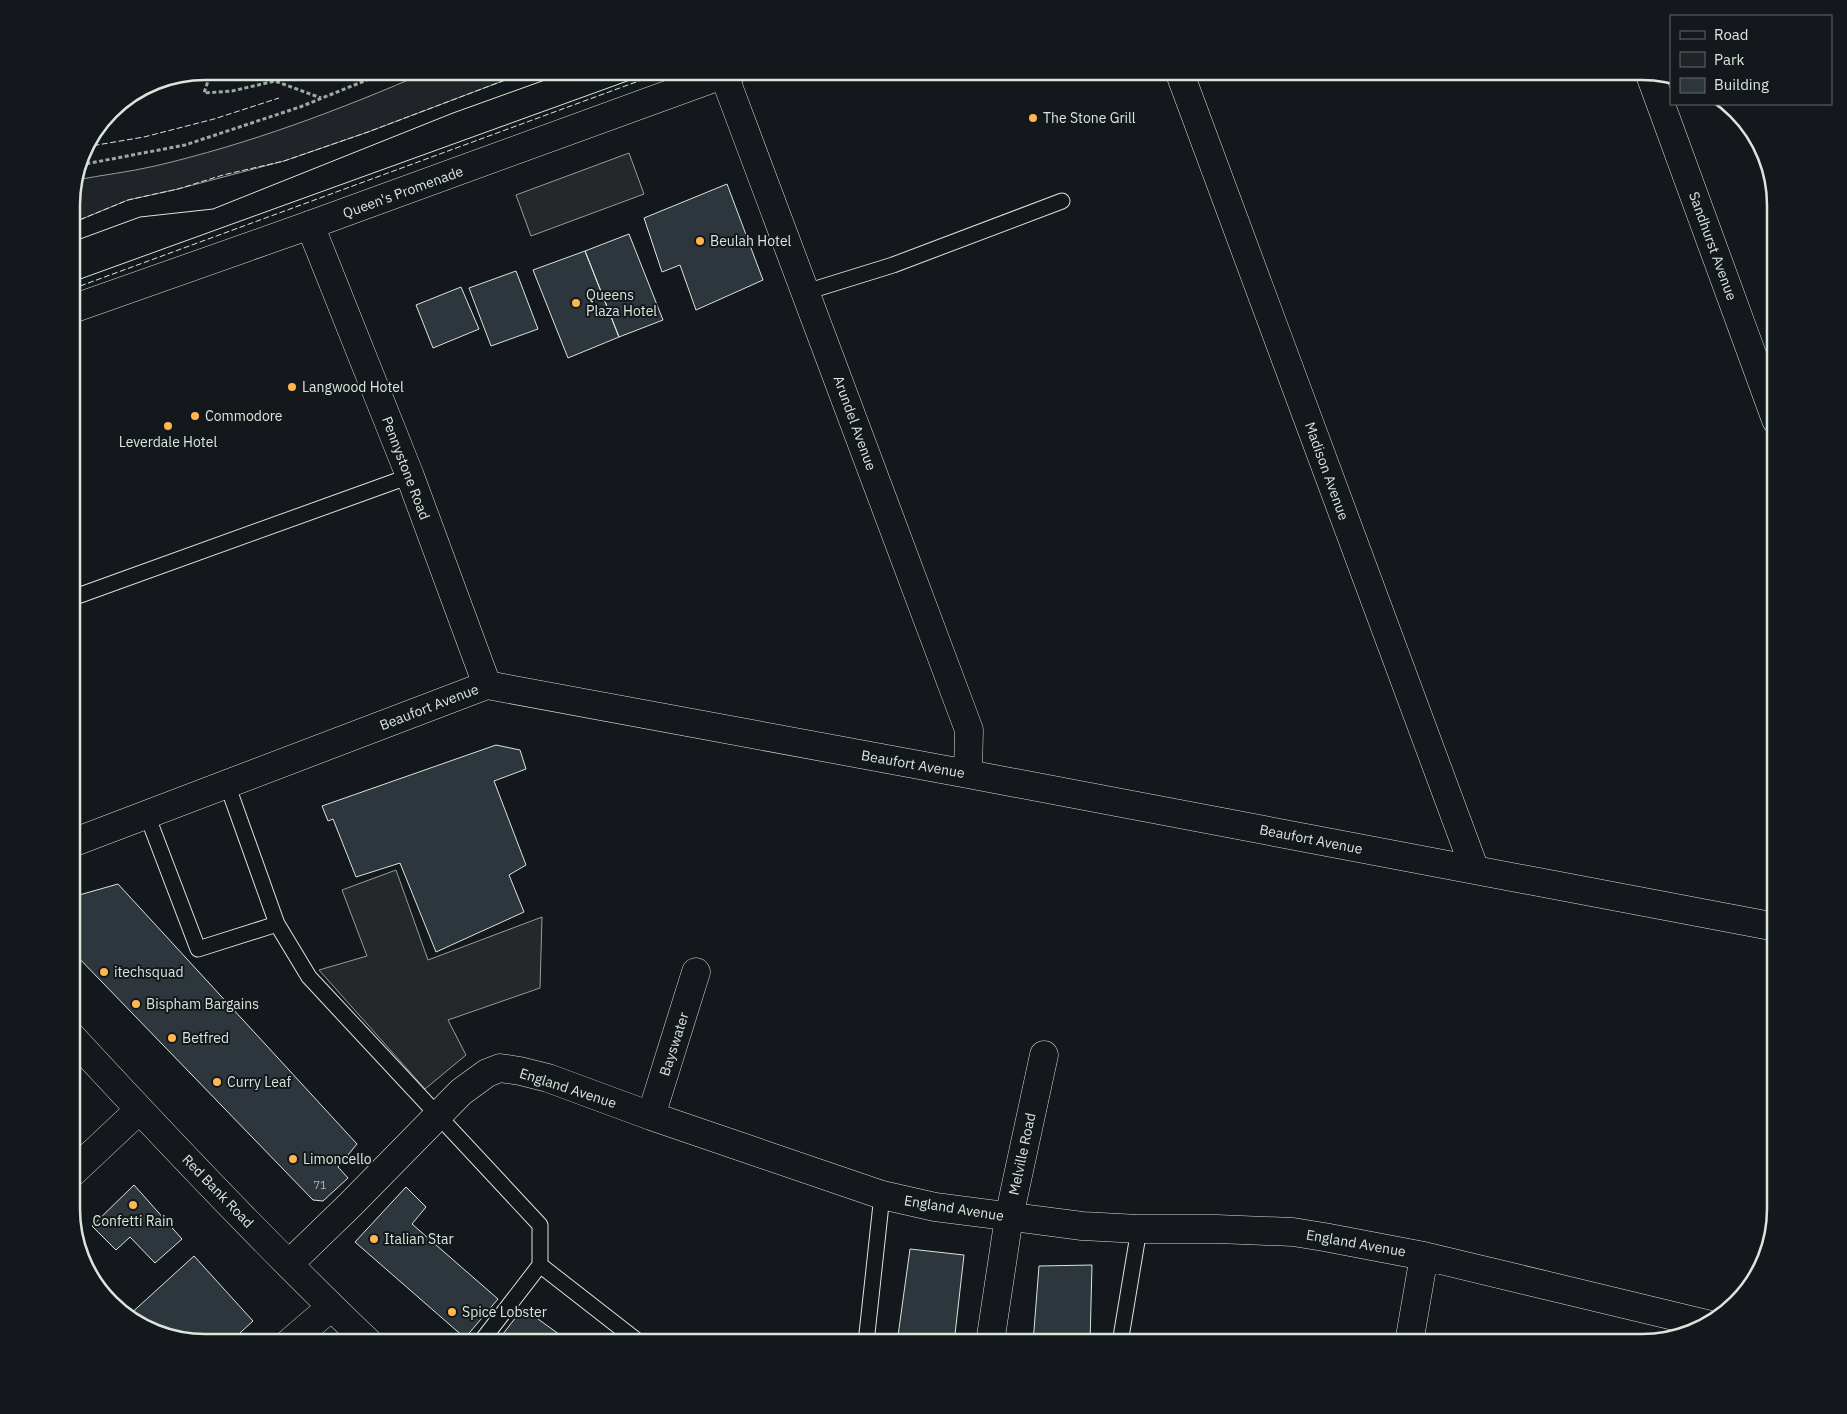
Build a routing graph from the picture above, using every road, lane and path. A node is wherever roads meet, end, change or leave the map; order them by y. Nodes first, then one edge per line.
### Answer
1 (208, 80) edge
2 (367, 80) edge
3 (710, 80) edge
4 (731, 80) edge
5 (1182, 80) edge
6 (1652, 80) edge
7 (322, 99) junction
8 (88, 163) edge
9 (1062, 201) dead end
10 (310, 225) junction
11 (806, 292) junction
12 (80, 306) edge
13 (1767, 395) edge
14 (410, 476) junction
15 (80, 595) edge
16 (487, 686) junction
17 (968, 774) junction
18 (227, 784) junction
19 (147, 815) junction
20 (80, 840) edge
21 (1475, 870) junction
22 (277, 924) junction
23 (1767, 924) edge
24 (696, 972) dead end
25 (80, 1046) edge
26 (1044, 1055) dead end
27 (139, 1110) junction
28 (438, 1115) junction
29 (651, 1116) junction
30 (80, 1165) edge
31 (882, 1195) junction
32 (1009, 1217) junction
33 (1139, 1229) junction
34 (1424, 1256) junction
35 (289, 1264) junction
36 (540, 1265) junction
37 (331, 1307) junction
38 (1696, 1321) edge
39 (300, 1334) edge
40 (359, 1334) edge
41 (487, 1334) edge
42 (628, 1334) edge
43 (867, 1334) edge
44 (991, 1334) edge
45 (1122, 1334) edge
46 (1411, 1334) edge

1 - 7 path
2 - 7 path
3 - 10 street, Queen's Promenade
4 - 11 street, Arundel Avenue
5 - 21 street, Madison Avenue
6 - 13 street, Sandhurst Avenue
7 - 8 path
9 - 11 lane
10 - 12 street, Queen's Promenade
10 - 14 street, Pennystone Road
11 - 17 street, Arundel Avenue
14 - 15 lane
14 - 16 street, Pennystone Road
16 - 17 street, Beaufort Avenue
16 - 18 street, Beaufort Avenue
17 - 21 street, Beaufort Avenue
18 - 19 street, Beaufort Avenue
18 - 22 lane
19 - 20 street, Beaufort Avenue
19 - 22 lane
21 - 23 street, Beaufort Avenue
22 - 28 lane
24 - 29 street, Bayswater
25 - 27 street, Red Bank Road
26 - 32 street, Melville Road
27 - 30 street
27 - 35 street, Red Bank Road
28 - 29 street, England Avenue
28 - 35 street, England Avenue
28 - 36 lane
29 - 31 street, England Avenue
31 - 32 street, England Avenue
31 - 43 lane
32 - 33 street, England Avenue
32 - 44 street, Melville Road
33 - 34 street, England Avenue
33 - 45 lane
34 - 38 street, England Avenue
34 - 46 street
35 - 37 street, Red Bank Road
36 - 41 lane
36 - 42 lane
37 - 39 street
37 - 40 street, Red Bank Road

